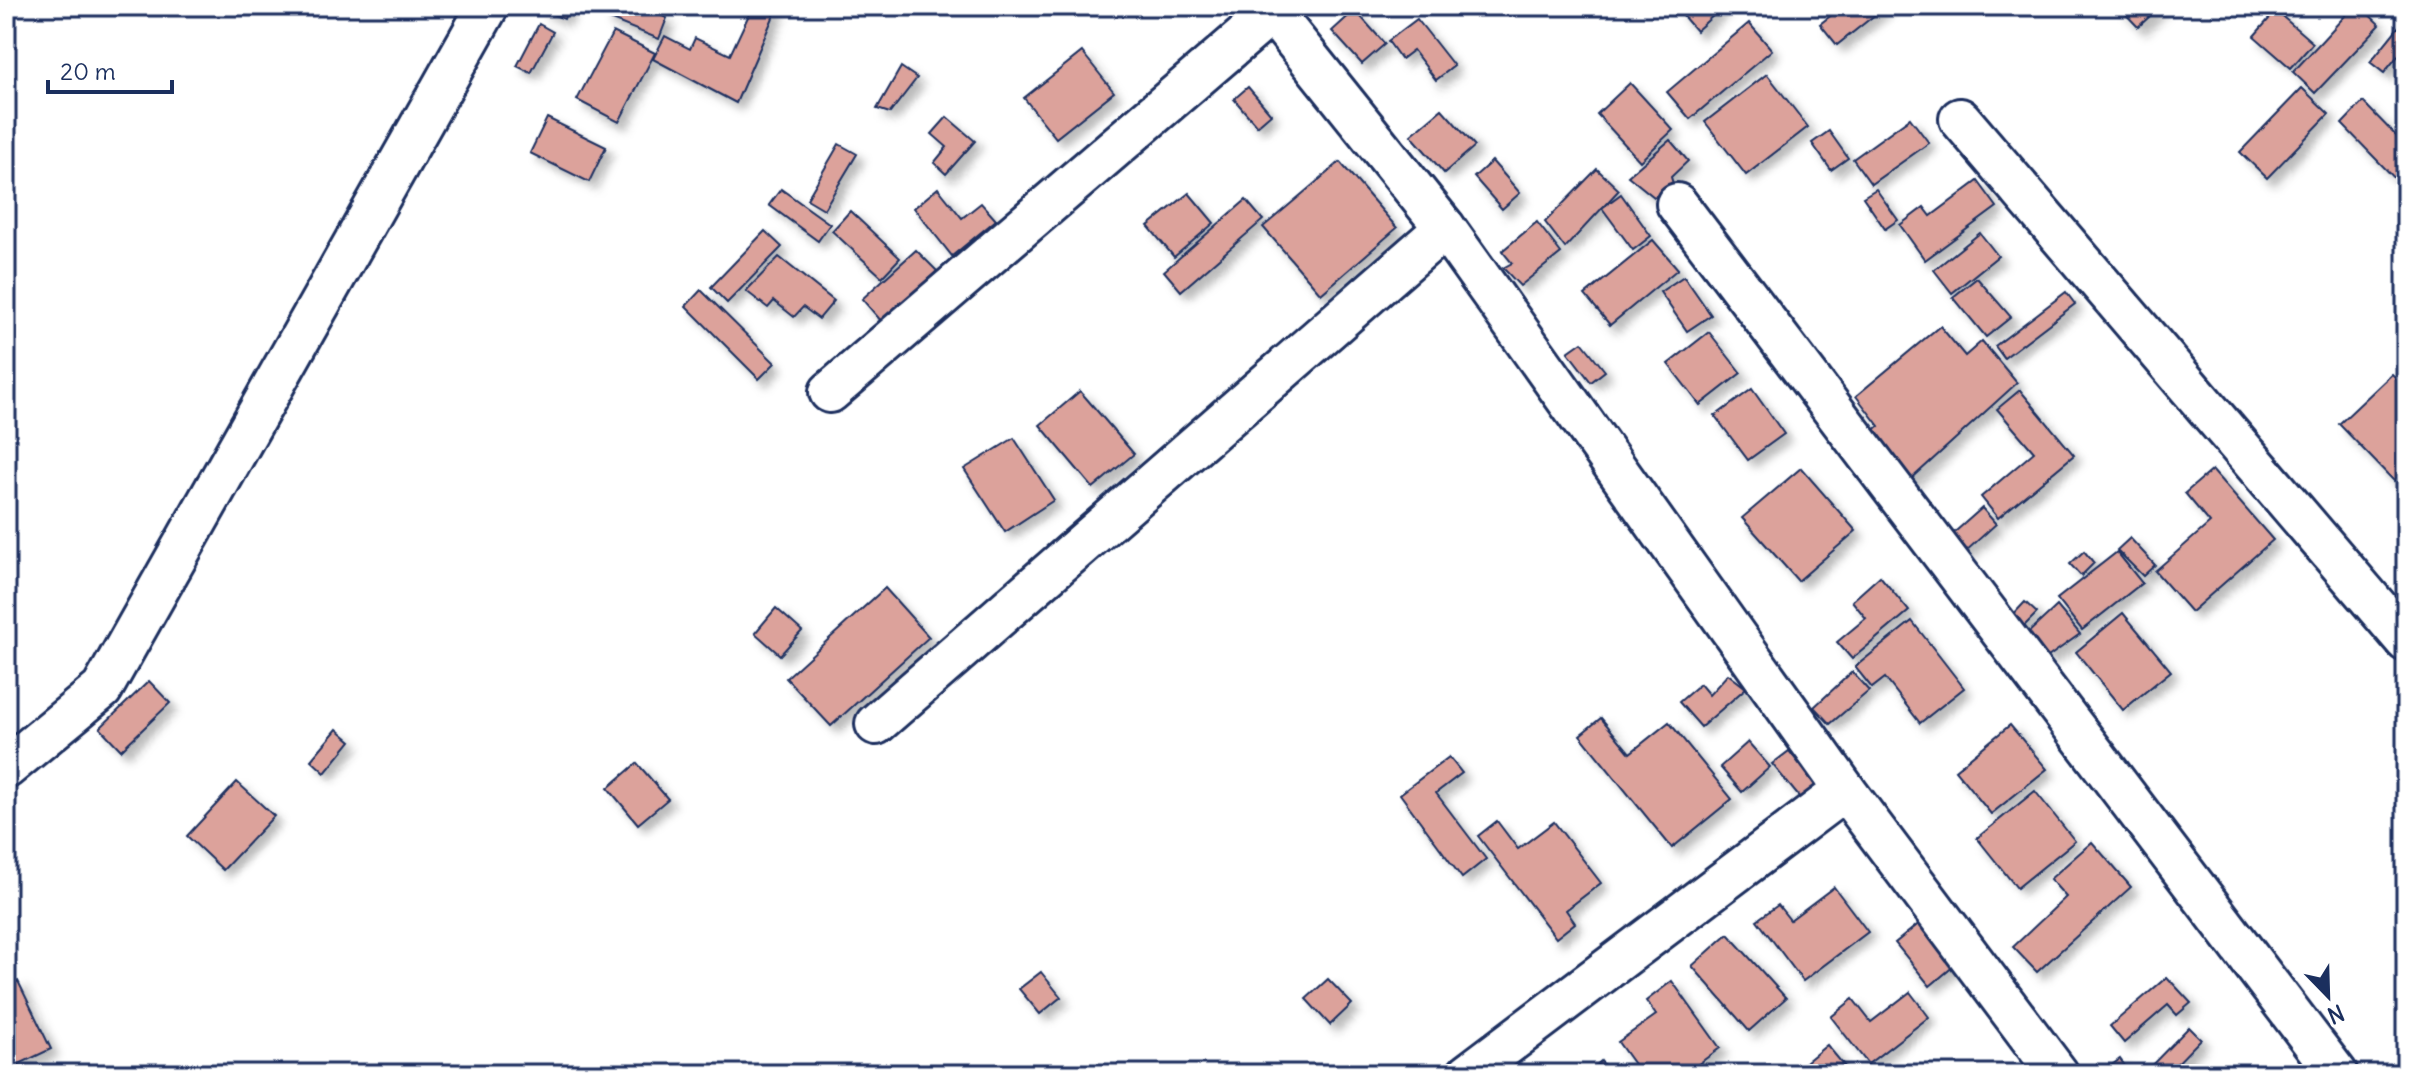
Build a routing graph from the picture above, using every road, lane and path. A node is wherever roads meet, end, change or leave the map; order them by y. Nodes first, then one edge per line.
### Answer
1 (488, 6) edge
2 (1270, 9) edge
3 (1960, 119) dead end
4 (1677, 204) dead end
5 (1445, 228) junction
6 (830, 392) dead end
7 (2406, 641) edge
8 (876, 724) dead end
9 (6, 768) edge
10 (1845, 790) junction
11 (1468, 1074) edge
12 (2058, 1074) edge
13 (2337, 1074) edge

1 - 9 street
2 - 5 street
2 - 6 street
3 - 7 street
4 - 13 street
5 - 8 street
5 - 10 street
10 - 11 street
10 - 12 street

